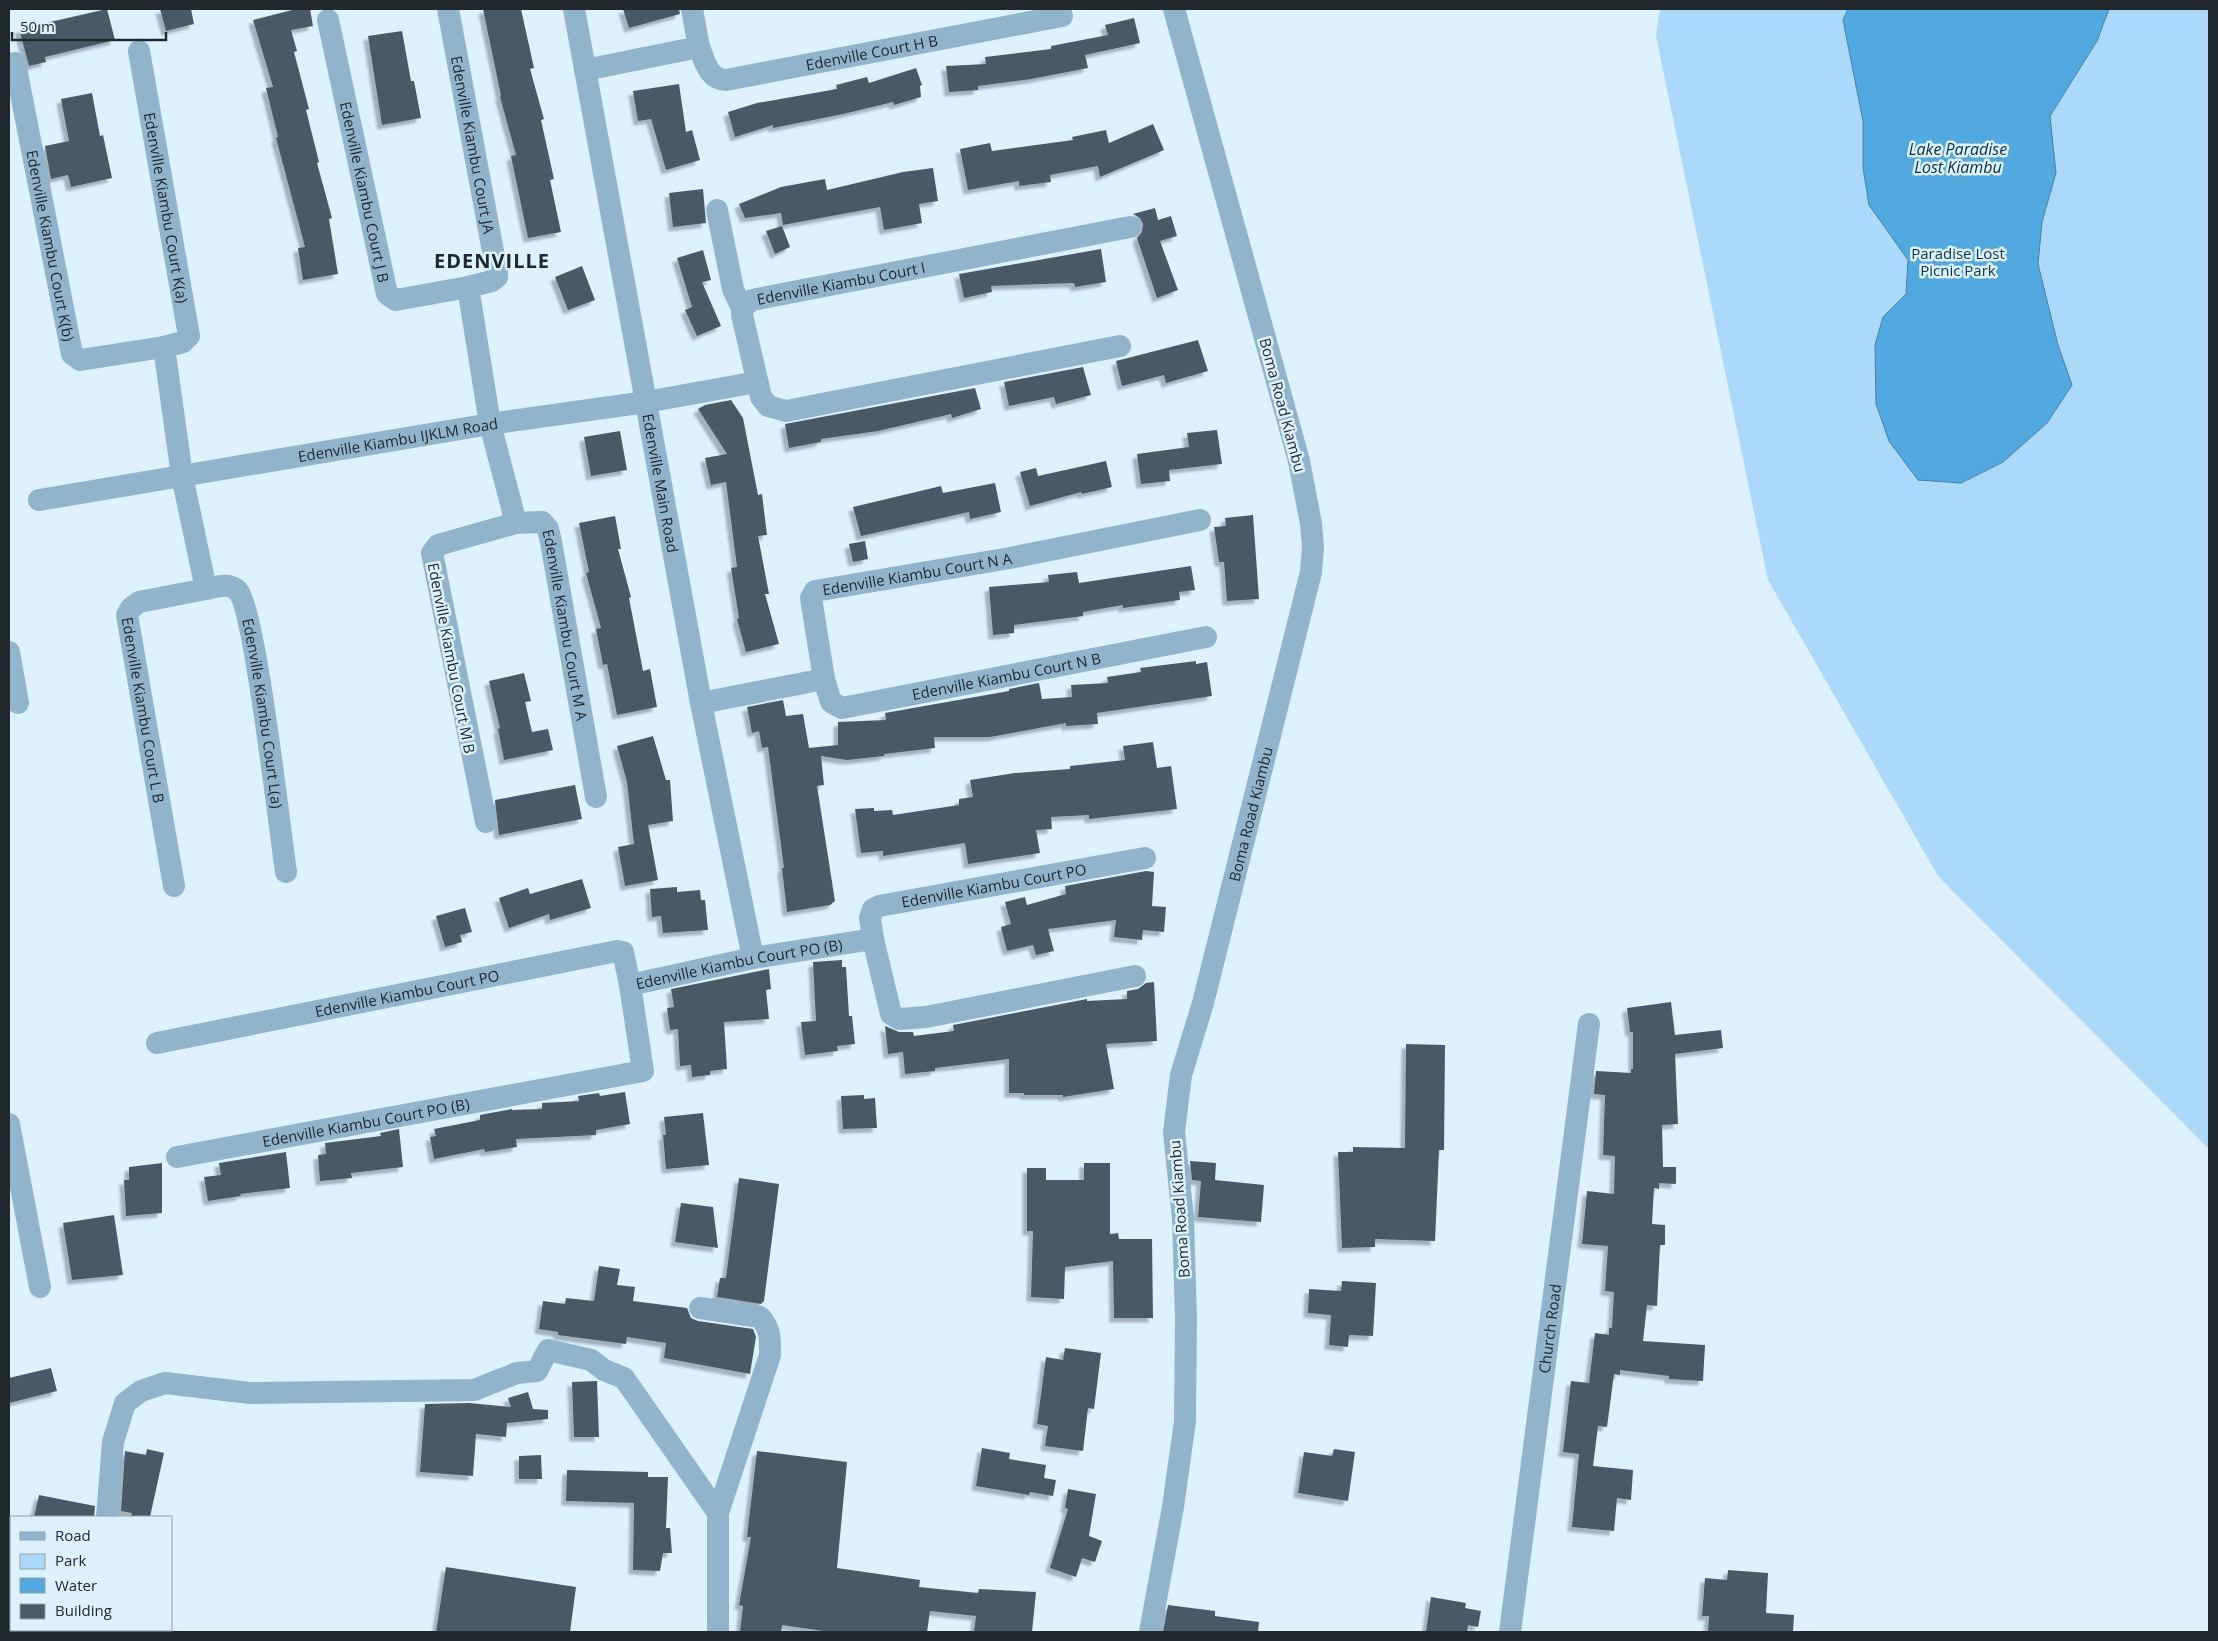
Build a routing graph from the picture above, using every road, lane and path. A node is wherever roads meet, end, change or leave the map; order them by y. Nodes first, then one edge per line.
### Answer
1 (448, 9) edge
2 (574, 9) edge
3 (692, 9) edge
4 (1174, 9) edge
5 (1062, 16) dead end
6 (328, 20) dead end
7 (699, 47) junction
8 (139, 52) dead end
9 (15, 63) dead end
10 (586, 70) junction
11 (717, 210) dead end
12 (1130, 227) dead end
13 (468, 287) junction
14 (742, 308) junction
15 (1120, 346) dead end
16 (164, 347) junction
17 (757, 382) junction
18 (646, 402) junction
19 (490, 424) junction
20 (182, 476) junction
21 (39, 500) dead end
22 (1200, 520) dead end
23 (516, 523) junction
24 (206, 589) junction
25 (1206, 637) dead end
26 (9, 652) edge
27 (824, 679) junction
28 (18, 702) dead end
29 (701, 703) junction
30 (596, 797) dead end
31 (486, 822) dead end
32 (1145, 858) dead end
33 (286, 872) dead end
34 (174, 886) dead end
35 (873, 939) junction
36 (753, 958) junction
37 (1134, 976) dead end
38 (630, 985) junction
39 (1589, 1024) dead end
40 (157, 1043) dead end
41 (9, 1124) edge
42 (176, 1157) dead end
43 (40, 1287) dead end
44 (700, 1308) dead end
45 (718, 1513) junction
46 (107, 1516) edge
47 (718, 1632) edge
48 (1150, 1632) edge
49 (1510, 1632) edge

1 - 13 street, Edenville Kiambu Court JA
2 - 10 street, Edenville Main Road
3 - 7 street, Edenville Court H B
4 - 48 street, Boma Road Kiambu
5 - 7 street, Edenville Court H B
6 - 13 street, Edenville Kiambu Court J B
7 - 10 street
8 - 16 street, Edenville Kiambu Court K(a)
9 - 16 street, Edenville Kiambu Court K(b)
10 - 18 street, Edenville Main Road
11 - 14 street
12 - 14 street, Edenville Kiambu Court I
13 - 19 street
14 - 17 street, Edenville Kiambu Court I
15 - 17 street, Edenville Kiambu Court I
16 - 20 street
17 - 18 street, Edenville Kiambu IJKLM Road
18 - 19 street, Edenville Kiambu IJKLM Road
18 - 29 street, Edenville Main Road
19 - 20 street, Edenville Kiambu IJKLM Road
19 - 23 street, Edenville Kiambu Court M A
20 - 21 street, Edenville Kiambu IJKLM Road
20 - 24 street
22 - 27 street, Edenville Kiambu Court N A
23 - 30 street, Edenville Kiambu Court M A
23 - 31 street, Edenville Kiambu Court M B
24 - 33 street, Edenville Kiambu Court L(a)
24 - 34 street, Edenville Kiambu Court L B
25 - 27 street, Edenville Kiambu Court N B
26 - 28 street
27 - 29 street
29 - 36 street, Edenville Main Road
32 - 35 street, Edenville Kiambu Court PO
35 - 36 street, Edenville Kiambu Court PO (B)
35 - 37 street
36 - 38 street, Edenville Kiambu Court PO (B)
38 - 40 street, Edenville Kiambu Court PO
38 - 42 street, Edenville Kiambu Court PO (B)
39 - 49 street, Church Road
41 - 43 street
44 - 45 street
45 - 46 street
45 - 47 street

